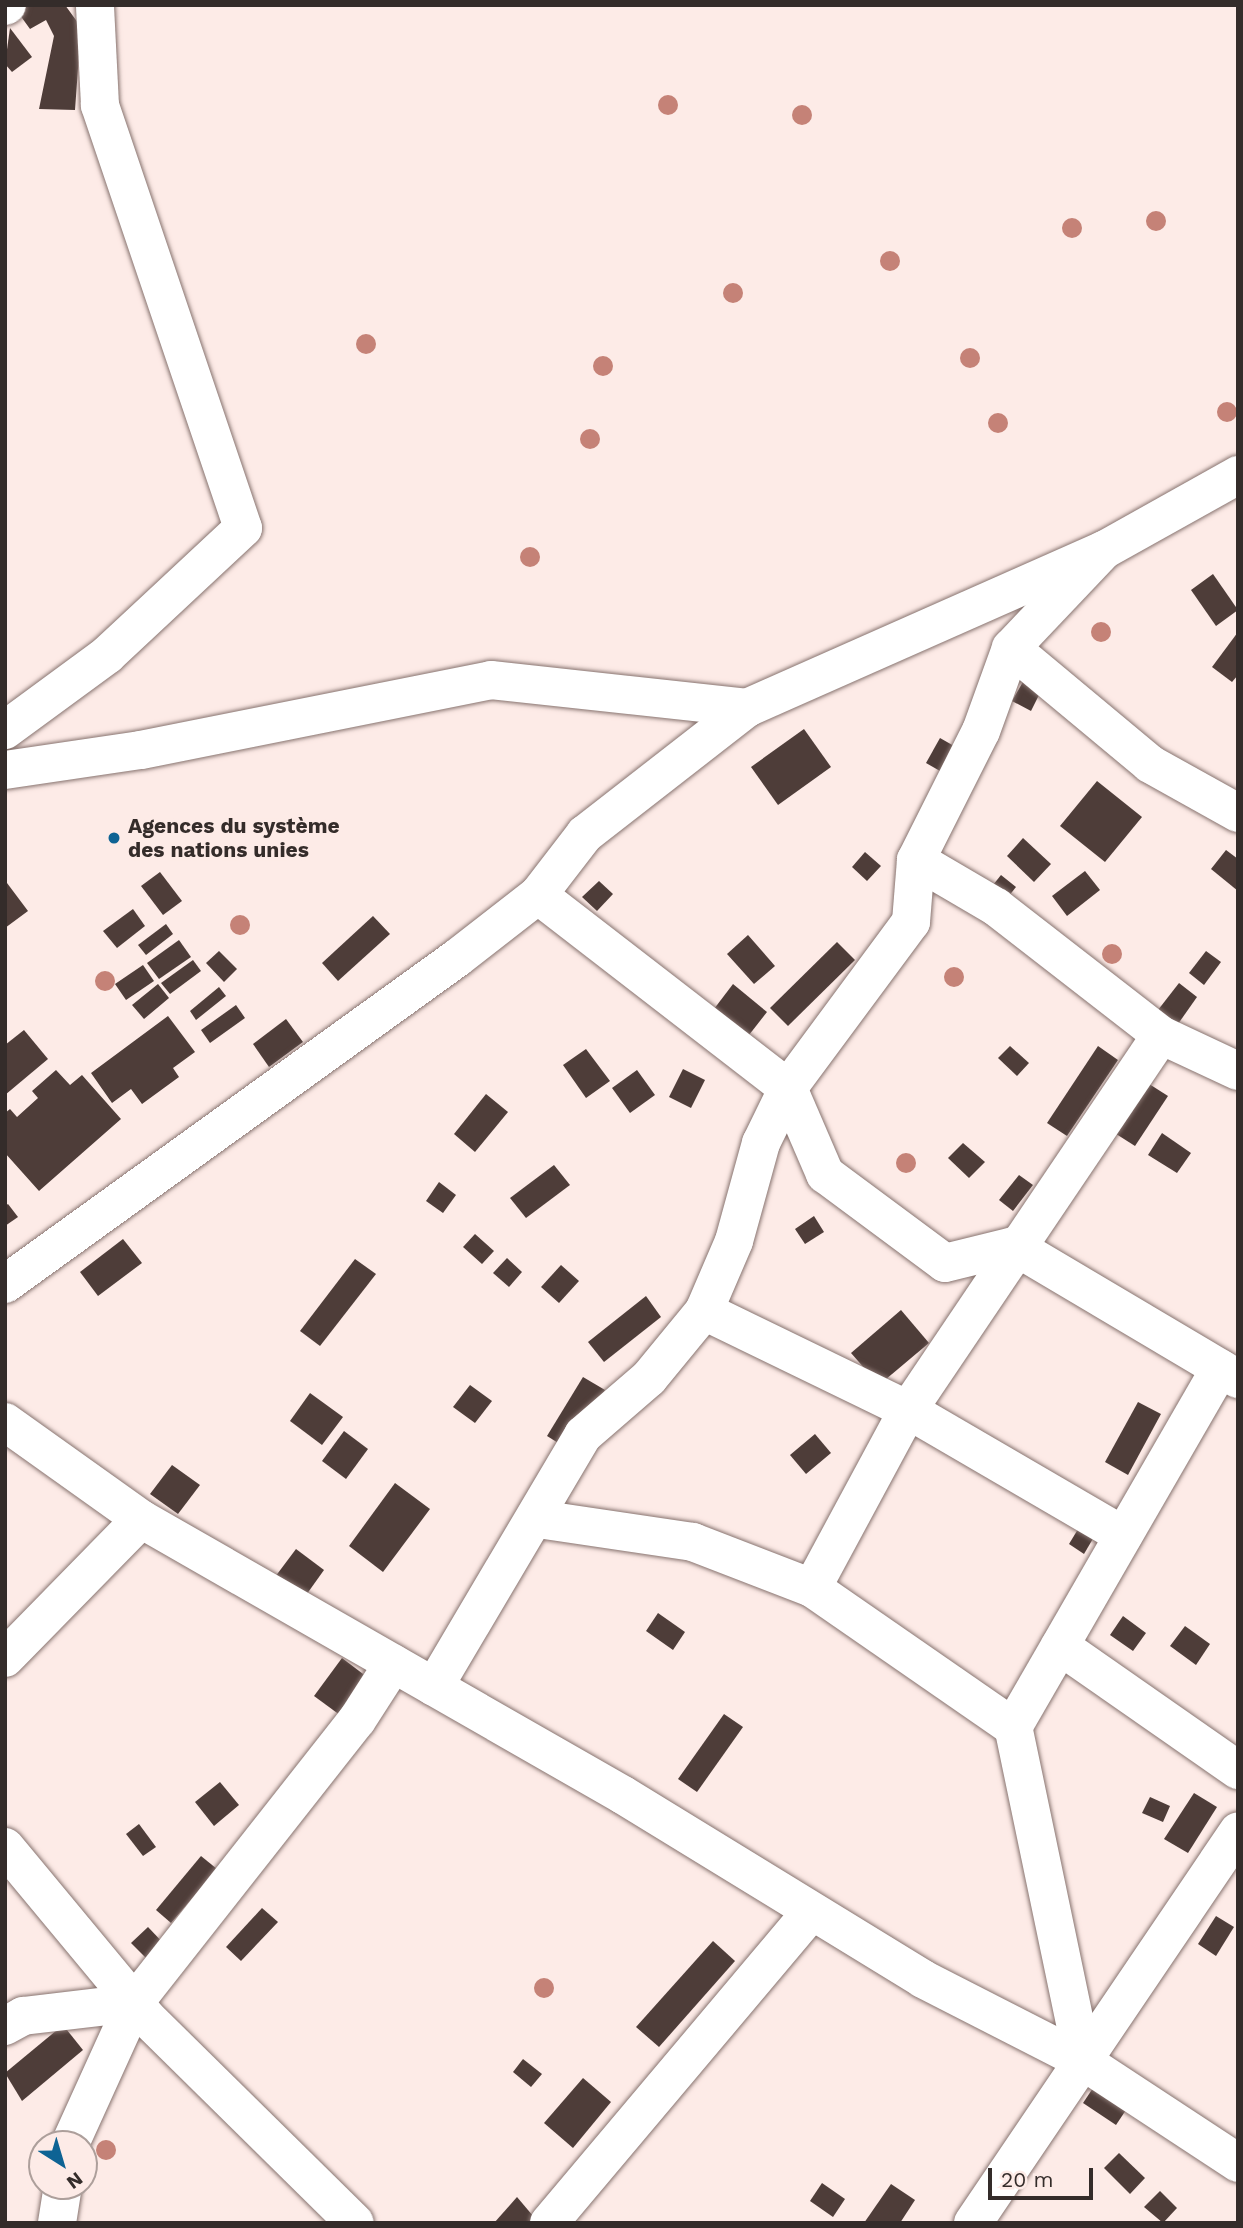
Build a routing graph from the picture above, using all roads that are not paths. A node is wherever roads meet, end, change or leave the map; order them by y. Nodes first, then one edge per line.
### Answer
1 (95, 5) edge
2 (1238, 475) edge
3 (1104, 550) junction
4 (1010, 648) junction
5 (747, 708) junction
6 (5, 730) edge
7 (5, 770) edge
8 (1238, 813) edge
9 (916, 860) junction
10 (538, 895) junction
11 (1161, 1035) junction
12 (1238, 1071) edge
13 (788, 1088) junction
14 (1014, 1247) junction
15 (5, 1284) edge
16 (704, 1311) junction
17 (1229, 1374) edge
18 (908, 1410) junction
19 (5, 1422) edge
20 (141, 1519) junction
21 (538, 1519) junction
22 (1123, 1535) junction
23 (812, 1588) junction
24 (1060, 1646) junction
25 (5, 1658) edge
26 (393, 1664) junction
27 (434, 1687) junction
28 (1013, 1727) junction
29 (1238, 1770) edge
30 (1238, 1831) edge
31 (5, 1847) edge
32 (811, 1912) junction
33 (134, 2003) junction
34 (5, 2026) edge
35 (1083, 2061) junction
36 (76, 2130) edge
37 (1238, 2164) edge
38 (61, 2200) edge
39 (57, 2223) edge
40 (355, 2223) edge
41 (550, 2223) edge
42 (973, 2223) edge

1 - 6 street
2 - 3 street
3 - 4 street
3 - 5 street
4 - 8 street
4 - 9 street
5 - 7 street
5 - 10 street
9 - 11 street
9 - 13 street
10 - 13 street
10 - 15 street
11 - 12 street
11 - 14 street
13 - 14 street
13 - 16 street
14 - 17 street
14 - 18 street
16 - 18 street
16 - 21 street
17 - 22 street
18 - 22 street
18 - 23 street
19 - 20 street
20 - 25 street
20 - 26 street
21 - 23 street
21 - 27 street
22 - 24 street
23 - 28 street
24 - 28 street
24 - 29 street
26 - 27 street
26 - 33 street
27 - 32 street
28 - 35 street
30 - 35 street
31 - 33 street
32 - 35 street
32 - 41 street
33 - 34 street
33 - 36 street
33 - 40 street
35 - 37 street
35 - 42 street
38 - 39 street

